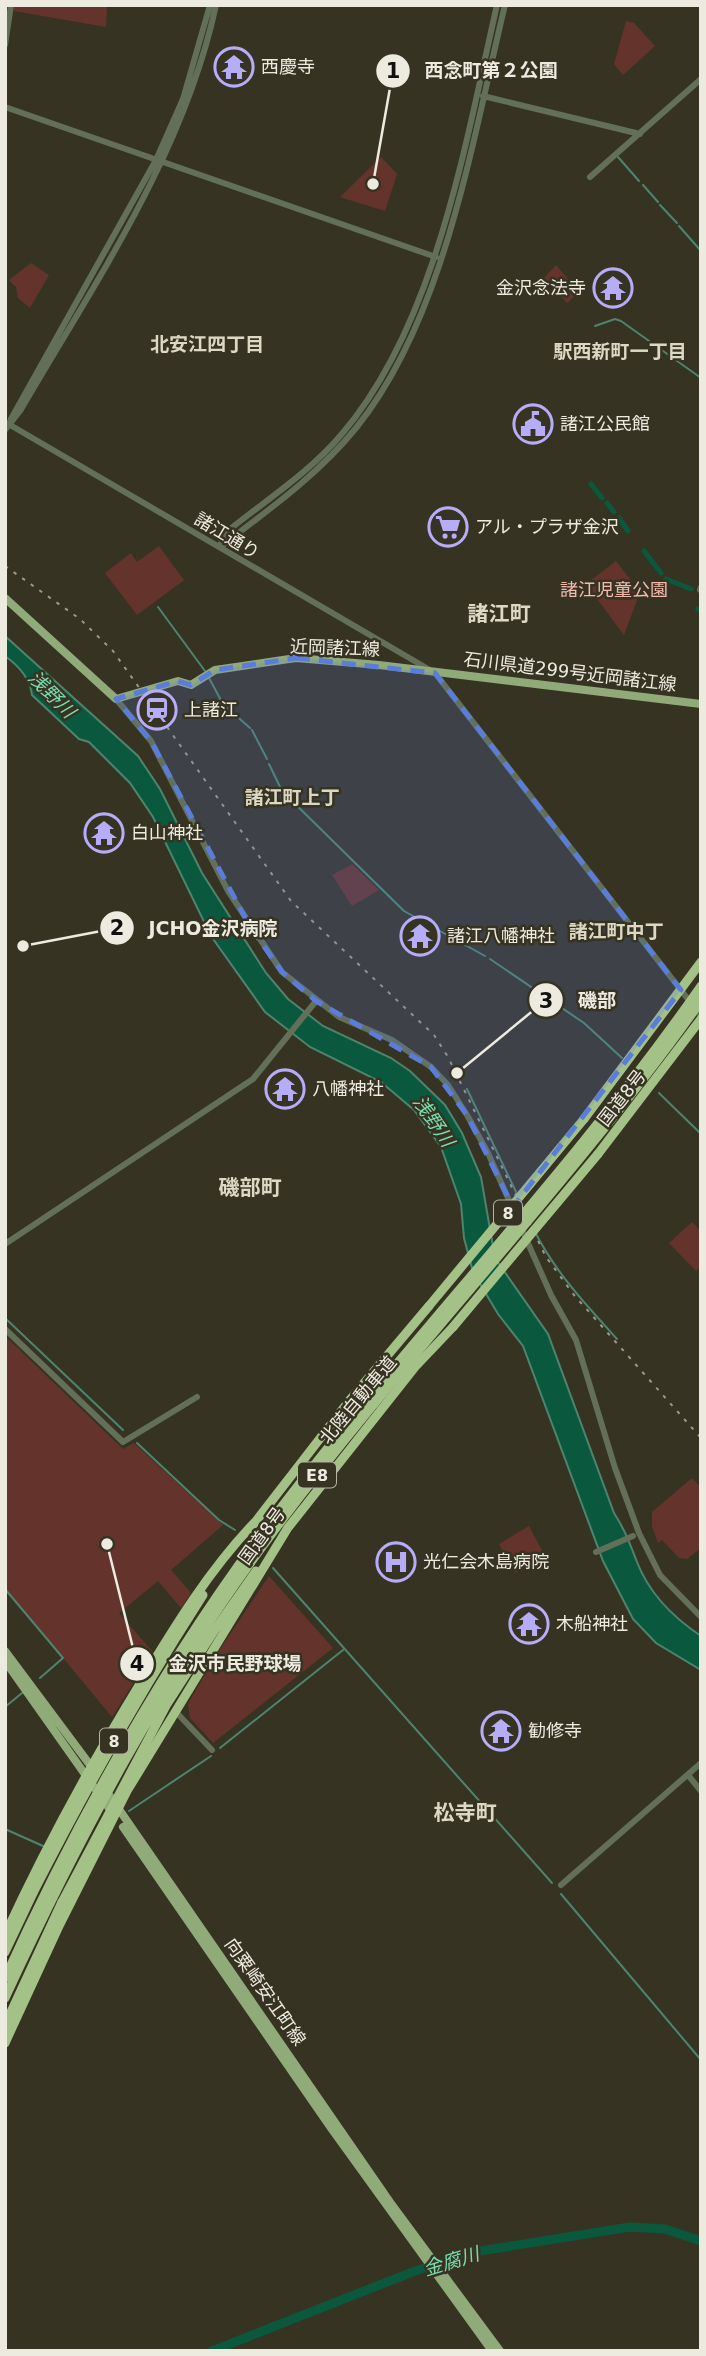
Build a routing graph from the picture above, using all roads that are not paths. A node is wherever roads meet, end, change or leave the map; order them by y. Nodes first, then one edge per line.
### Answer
1 (11, 5) edge
2 (210, 5) edge
3 (216, 5) edge
4 (497, 5) edge
5 (505, 5) edge
6 (5, 46) edge
7 (701, 79) edge
8 (191, 84) junction
9 (483, 96) junction
10 (5, 107) edge
11 (640, 134) junction
12 (159, 161) junction
13 (590, 177) dead end
14 (437, 257) junction
15 (6, 426) edge
16 (220, 547) junction
17 (5, 598) edge
18 (435, 673) junction
19 (116, 699) junction
20 (701, 704) edge
21 (701, 962) edge
22 (701, 986) edge
23 (681, 990) junction
24 (701, 1001) edge
25 (314, 1004) junction
26 (701, 1018) edge
27 (5, 1244) edge
28 (5, 1329) edge
29 (197, 1397) dead end
30 (255, 1522) junction
31 (289, 1526) junction
32 (633, 1536) dead end
33 (596, 1552) dead end
34 (701, 1617) edge
35 (5, 1651) edge
36 (5, 1661) edge
37 (175, 1711) junction
38 (212, 1750) dead end
39 (701, 1763) edge
40 (88, 1769) junction
41 (688, 1775) junction
42 (701, 1791) edge
43 (116, 1812) junction
44 (561, 1885) dead end
45 (5, 1936) edge
46 (5, 1952) edge
47 (5, 1976) edge
48 (5, 1999) edge
49 (5, 2025) edge
50 (5, 2043) edge
51 (442, 2277) junction
52 (492, 2351) edge
53 (500, 2351) edge

1 - 6 street
2 - 8 street
3 - 8 street
4 - 14 street
5 - 9 street
7 - 11 street
8 - 12 street
9 - 11 street
9 - 14 street
10 - 12 street
11 - 13 street
12 - 14 street
12 - 15 street
14 - 16 street
15 - 16 street, 諸江通り
16 - 18 street, 諸江通り
17 - 19 main road
18 - 19 main road, 近岡諸江線
18 - 20 main road, 石川県道299号近岡諸江線
18 - 23 street
19 - 25 street
21 - 23 highway, 国道8号 / 8
22 - 47 highway, 北陸自動車道 / E8, bridge
23 - 26 street
23 - 30 highway, 国道8号 / 8, bridge
24 - 48 highway, 北陸自動車道 / E8, bridge
25 - 27 street
25 - 34 street
26 - 31 highway, 国道8号 / 8, bridge
28 - 29 street
30 - 40 highway
30 - 46 highway, 国道8号 / 8, bridge
31 - 37 highway
31 - 49 highway, 国道8号 / 8, bridge
32 - 33 street
35 - 40 main road, 向粟崎安江町線
36 - 40 main road, 向粟崎安江町線
37 - 38 street
37 - 43 highway
39 - 41 street
40 - 43 main road, 向粟崎安江町線
40 - 45 highway
41 - 42 street
41 - 44 street
43 - 50 highway
43 - 51 main road, 向粟崎安江町線
51 - 52 main road, 向粟崎安江町線
51 - 53 main road, 向粟崎安江町線

